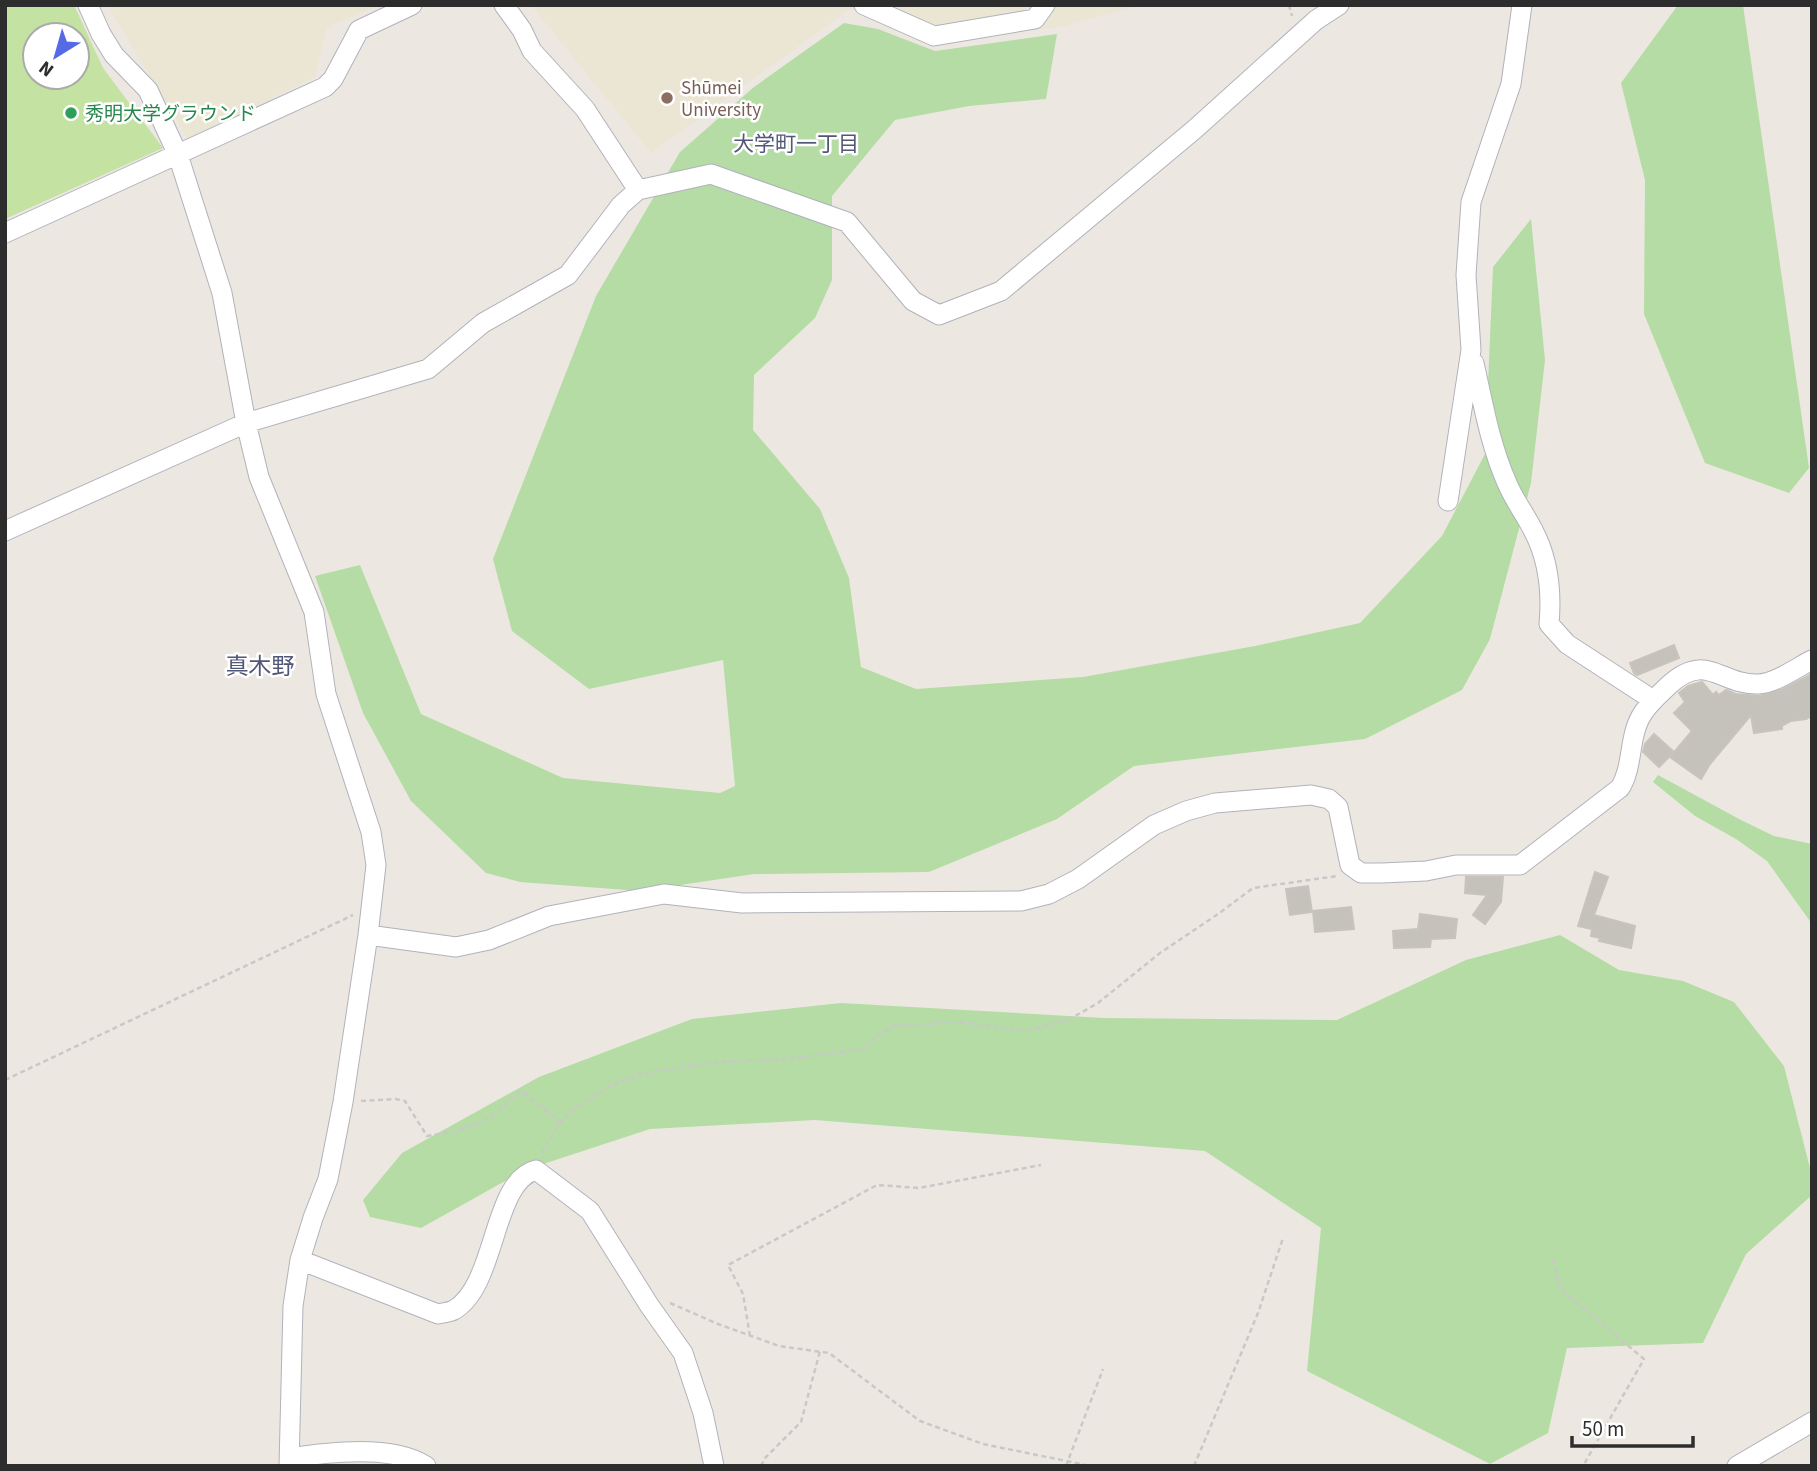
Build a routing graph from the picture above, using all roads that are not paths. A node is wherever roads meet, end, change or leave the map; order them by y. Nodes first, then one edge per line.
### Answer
1 (88, 5) edge
2 (412, 5) edge
3 (504, 5) edge
4 (864, 5) edge
5 (1045, 5) edge
6 (1339, 5) edge
7 (1522, 5) edge
8 (178, 155) junction
9 (638, 190) junction
10 (5, 233) edge
11 (1471, 350) junction
12 (246, 422) junction
13 (1448, 501) dead end
14 (5, 531) edge
15 (1812, 660) edge
16 (1653, 700) junction
17 (368, 935) junction
18 (300, 1260) junction
19 (1812, 1422) edge
20 (290, 1462) edge
21 (426, 1466) edge
22 (714, 1466) edge
23 (1737, 1466) edge

1 - 8 street
2 - 8 street
3 - 9 street
4 - 5 street
6 - 9 street
7 - 11 street
8 - 10 street
8 - 12 street
9 - 12 street
11 - 13 street
11 - 16 street
12 - 14 street
12 - 17 street
15 - 16 street
16 - 17 street
17 - 18 street
18 - 20 street
18 - 22 street
19 - 23 street
20 - 21 street

